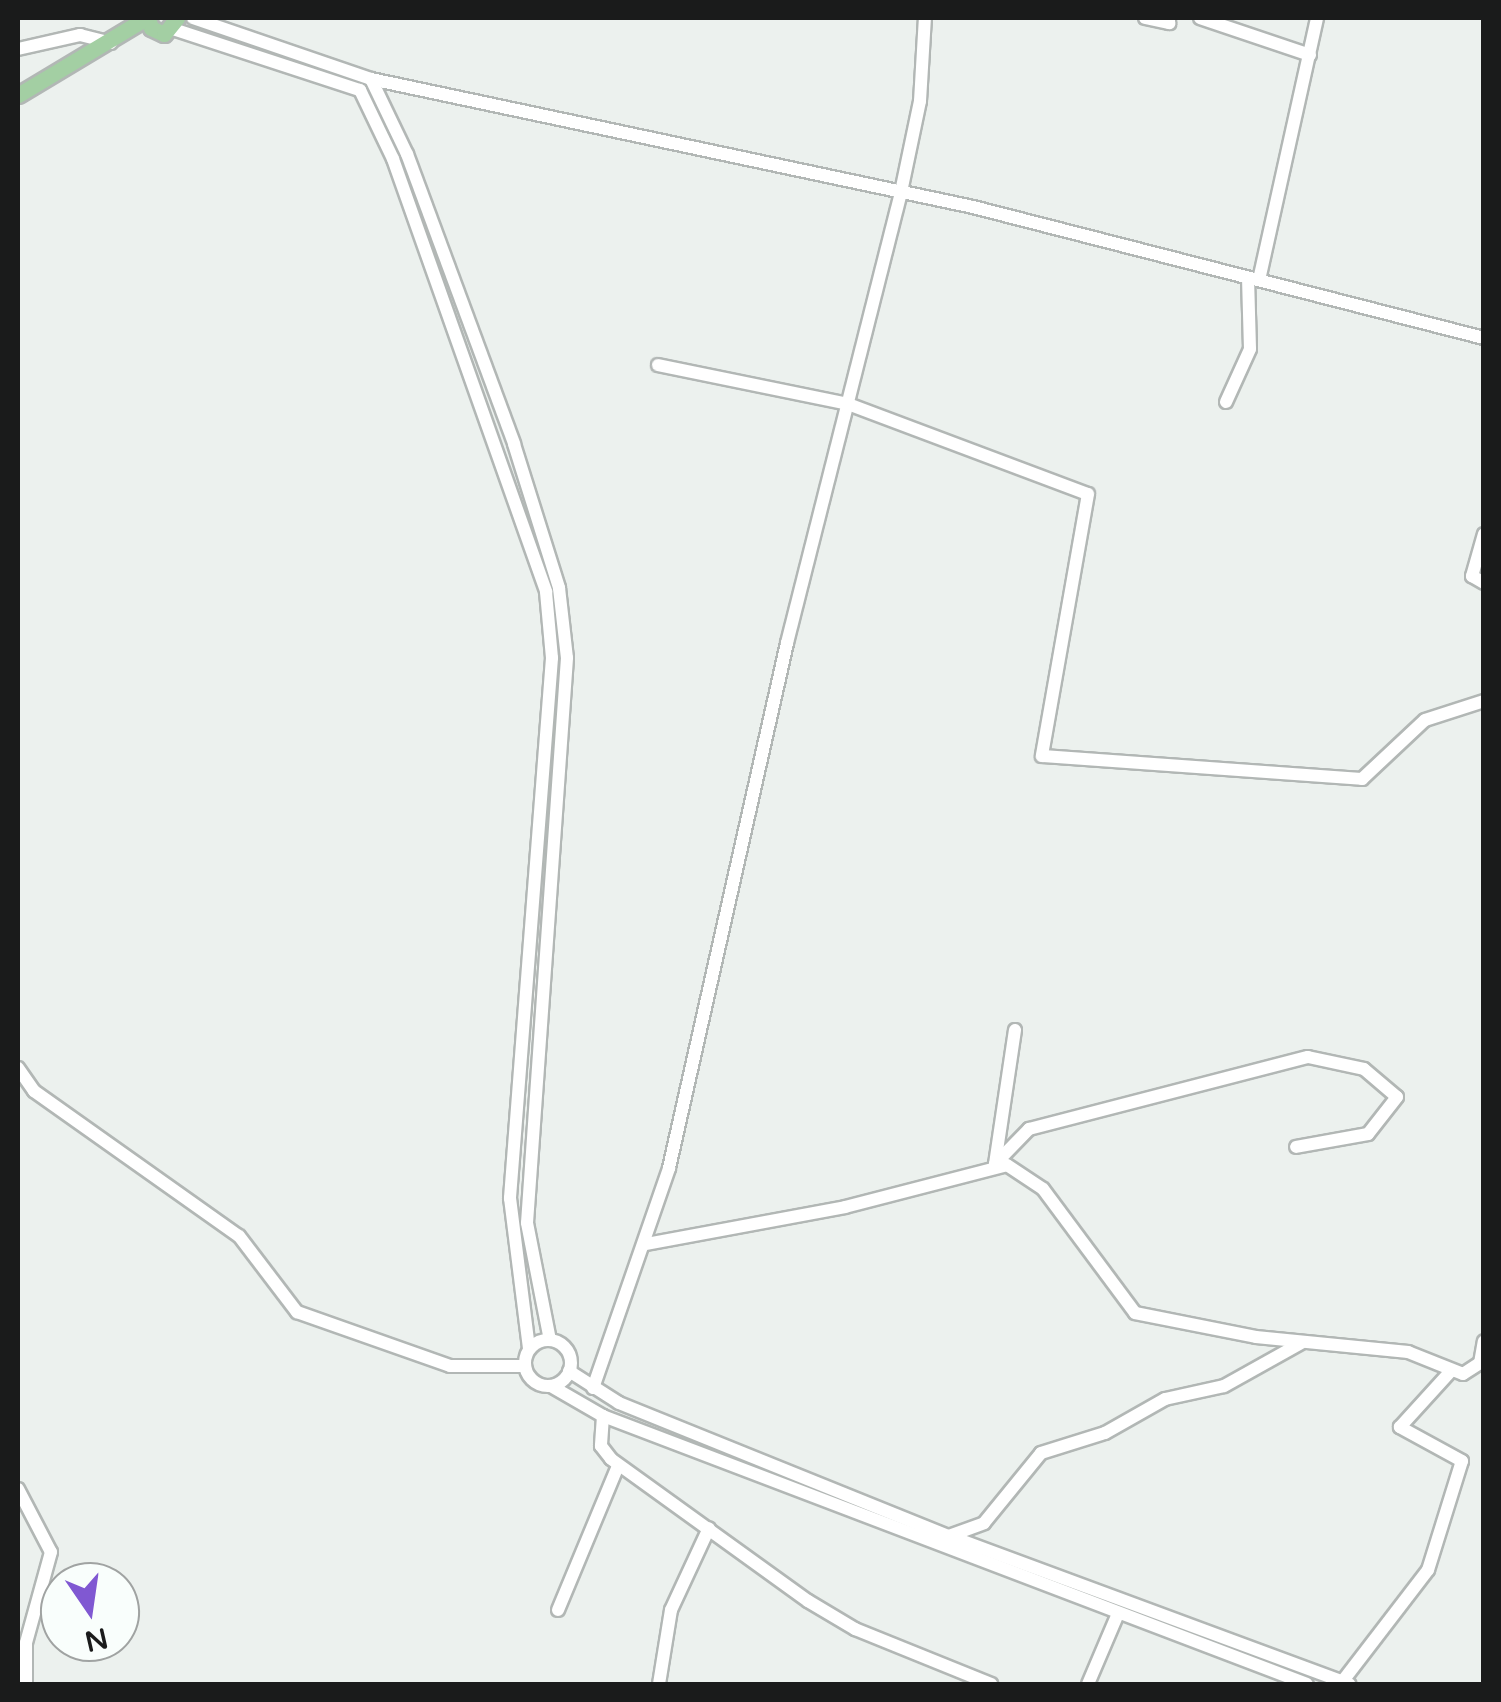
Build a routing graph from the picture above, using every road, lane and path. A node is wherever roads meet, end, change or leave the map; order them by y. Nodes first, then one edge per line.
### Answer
1 (925, 18) edge
2 (1145, 18) edge
3 (1169, 18) edge
4 (1200, 18) edge
5 (1317, 18) edge
6 (160, 22) edge
7 (112, 43) junction
8 (18, 49) edge
9 (1310, 55) junction
10 (371, 79) junction
11 (18, 95) edge
12 (901, 192) junction
13 (1254, 279) junction
14 (1484, 338) edge
15 (658, 364) dead end
16 (1226, 402) dead end
17 (848, 404) junction
18 (1484, 534) edge
19 (1484, 583) edge
20 (1484, 701) edge
21 (1015, 1030) dead end
22 (18, 1068) edge
23 (1296, 1147) dead end
24 (995, 1164) junction
25 (646, 1244) junction
26 (550, 1340) junction
27 (1484, 1341) edge
28 (1302, 1342) junction
29 (529, 1349) junction
30 (524, 1366) junction
31 (1450, 1371) junction
32 (569, 1372) junction
33 (551, 1386) junction
34 (593, 1388) junction
35 (604, 1416) junction
36 (618, 1466) junction
37 (18, 1490) edge
38 (709, 1528) junction
39 (949, 1536) junction
40 (558, 1610) dead end
41 (1117, 1616) junction
42 (961, 1678) edge
43 (1345, 1683) edge
44 (26, 1684) edge
45 (658, 1684) edge
46 (991, 1684) edge
47 (1088, 1684) edge
48 (1307, 1684) edge

1 - 12 street
2 - 3 street
4 - 9 street
5 - 9 street
6 - 7 main road
6 - 7 main road
6 - 10 street
6 - 29 street
7 - 8 street
7 - 11 main road
9 - 13 street
10 - 12 street
10 - 26 street
12 - 13 street
12 - 17 street
13 - 14 street
13 - 16 street
15 - 17 street
17 - 20 street
17 - 25 street
18 - 19 street
21 - 24 street
22 - 30 street
23 - 24 street
24 - 25 street
24 - 28 street
25 - 34 street
26 - 29 street
26 - 32 street
27 - 31 street
28 - 31 street
28 - 39 street
29 - 30 street
30 - 33 street
31 - 43 street
32 - 33 street
32 - 34 street
33 - 35 street
34 - 39 street
35 - 36 street
35 - 41 street
36 - 38 street
36 - 40 street
37 - 44 street
38 - 42 street
38 - 45 street
39 - 43 street
41 - 47 street
41 - 48 street
42 - 46 street

